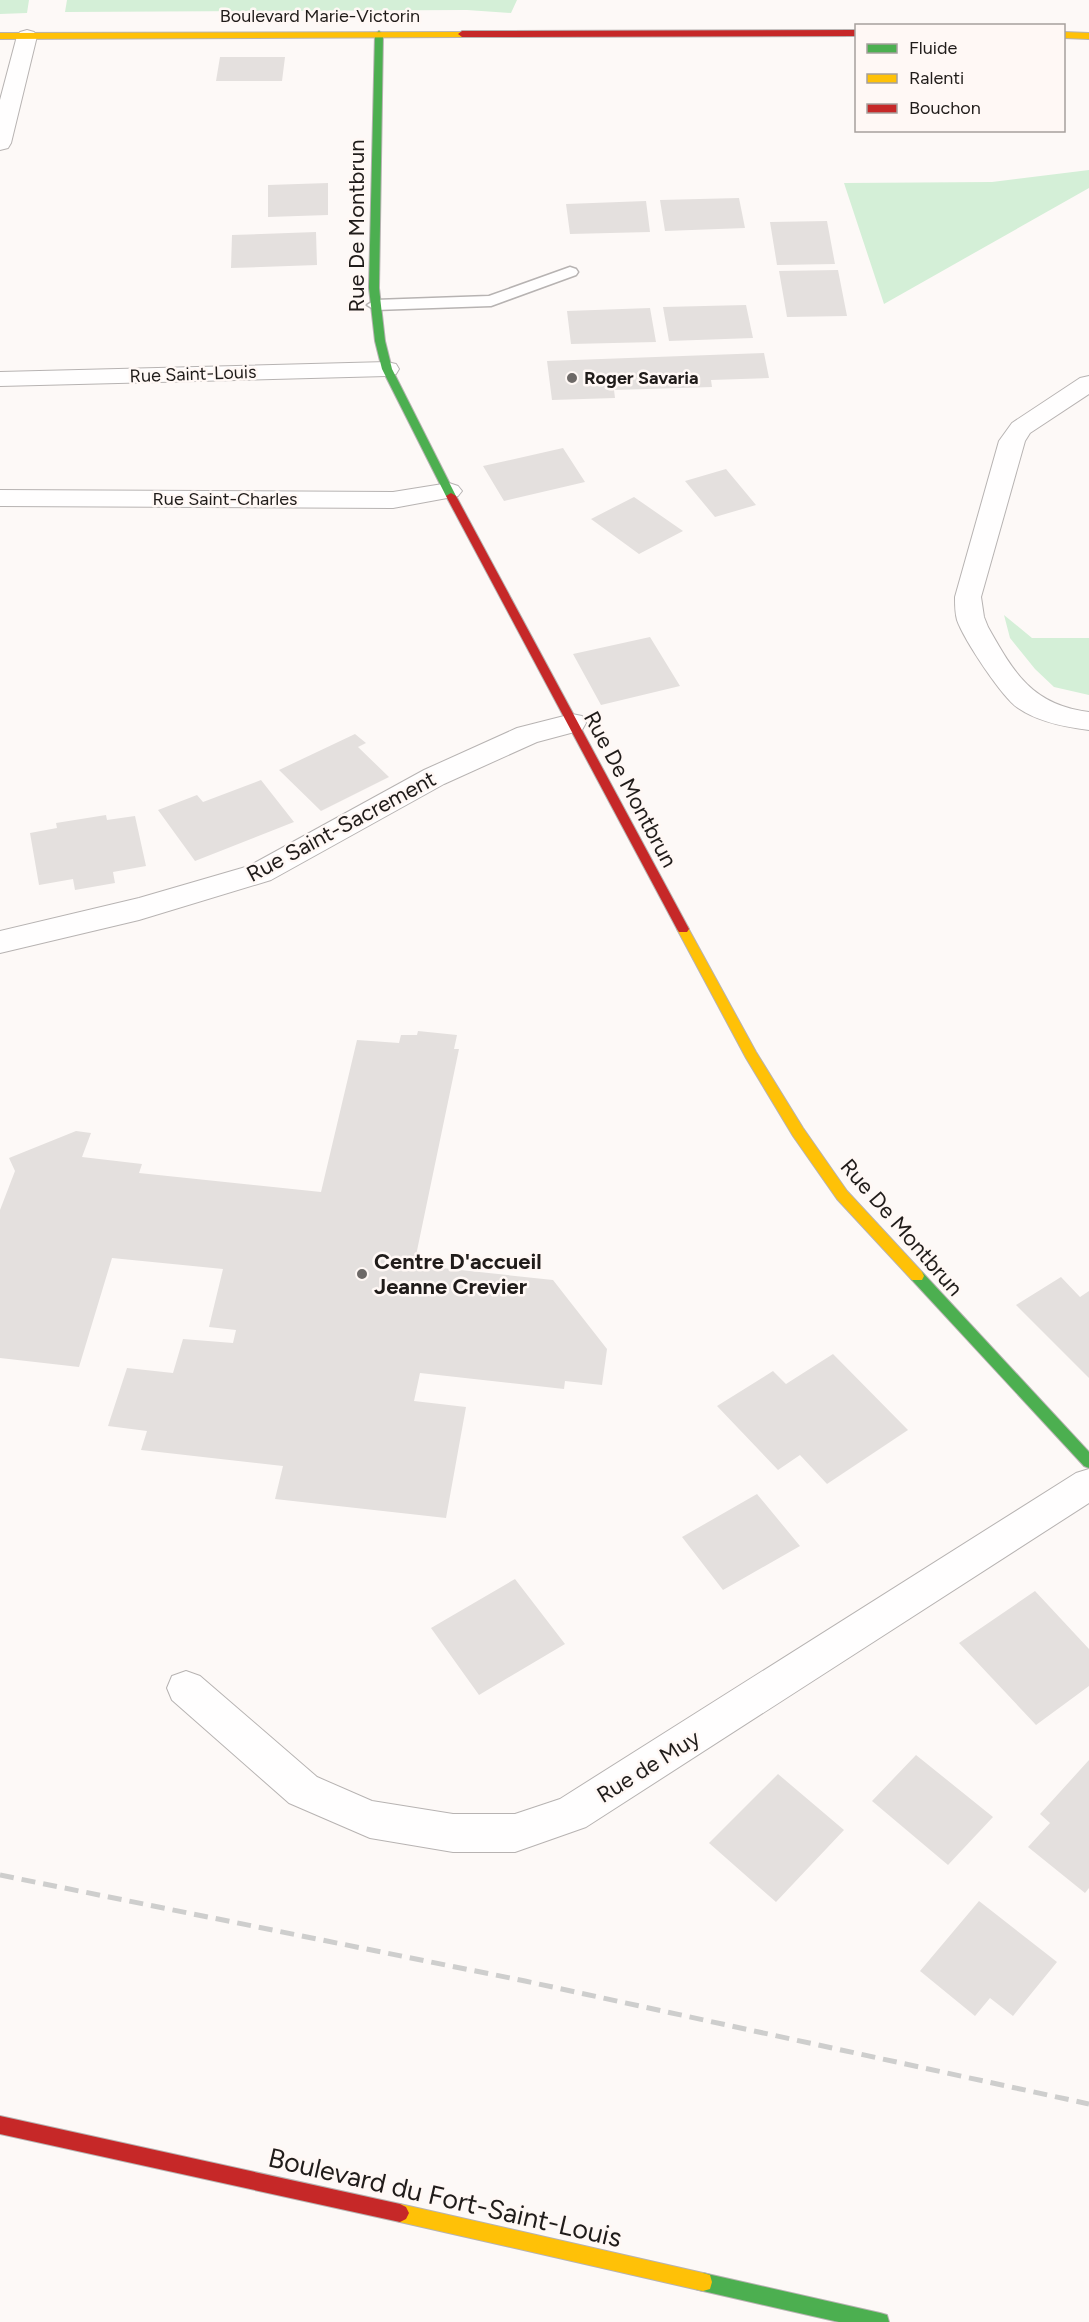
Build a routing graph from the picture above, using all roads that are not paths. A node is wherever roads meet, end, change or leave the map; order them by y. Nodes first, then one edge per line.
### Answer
1 (855, 33) edge
2 (379, 34) junction
3 (1065, 35) edge
4 (0, 36) edge
5 (27, 36) junction
6 (1089, 36) edge
7 (0, 143) edge
8 (570, 272) dead end
9 (375, 305) junction
10 (387, 369) junction
11 (0, 379) edge
12 (1089, 383) edge
13 (449, 491) junction
14 (0, 498) edge
15 (1089, 720) edge
16 (572, 723) junction
17 (0, 942) edge
18 (1089, 1462) edge
19 (1089, 1484) edge
20 (186, 1688) dead end
21 (0, 2125) edge
22 (879, 2322) edge

1 - 2 street, Boulevard Marie-Victorin
2 - 5 street, Boulevard Marie-Victorin
2 - 9 street, Rue De Montbrun
3 - 6 street
4 - 5 street, Boulevard Marie-Victorin
5 - 7 street
8 - 9 lane
9 - 10 street, Rue De Montbrun
10 - 11 street, Rue Saint-Louis
10 - 13 street, Rue De Montbrun
12 - 15 street
13 - 14 street, Rue Saint-Charles
13 - 16 street, Rue De Montbrun
16 - 17 street, Rue Saint-Sacrement
16 - 18 street, Rue De Montbrun
19 - 20 street, Rue de Muy
21 - 22 street, Boulevard du Fort-Saint-Louis

